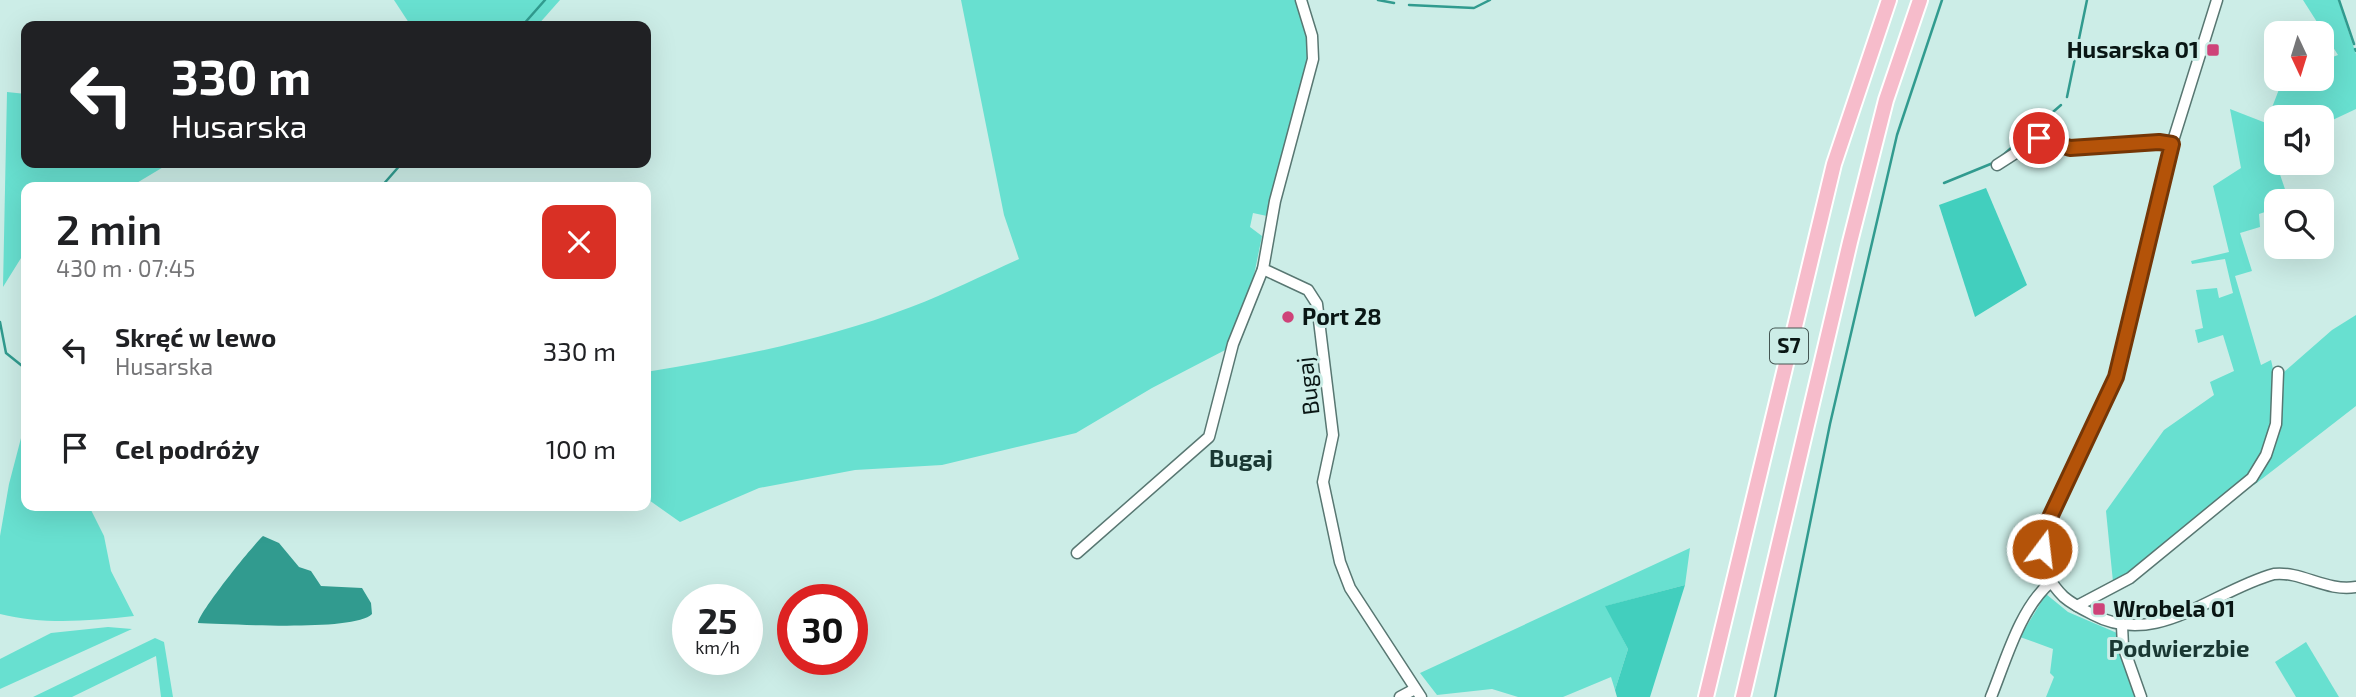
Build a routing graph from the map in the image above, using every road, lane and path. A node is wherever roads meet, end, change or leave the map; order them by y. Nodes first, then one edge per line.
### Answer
1 (1301, 0) edge
2 (1889, 0) edge
3 (1920, 0) edge
4 (2217, 0) edge
5 (2172, 144) junction
6 (1997, 165) dead end
7 (1263, 269) junction
8 (2278, 372) dead end
9 (1077, 553) dead end
10 (2051, 582) junction
11 (2356, 587) edge
12 (2077, 606) junction
13 (2122, 626) junction
14 (1418, 693) edge
15 (1400, 697) edge
16 (1706, 697) edge
17 (1743, 697) edge
18 (1991, 697) edge
19 (2141, 697) edge

1 - 7 street
2 - 16 highway, S7
3 - 17 highway, S7
4 - 5 street
5 - 6 street
5 - 10 street
7 - 9 street
7 - 14 street, Bugaj
8 - 12 street
10 - 12 street
10 - 18 street
11 - 13 street
12 - 13 street
13 - 19 street
14 - 15 street

